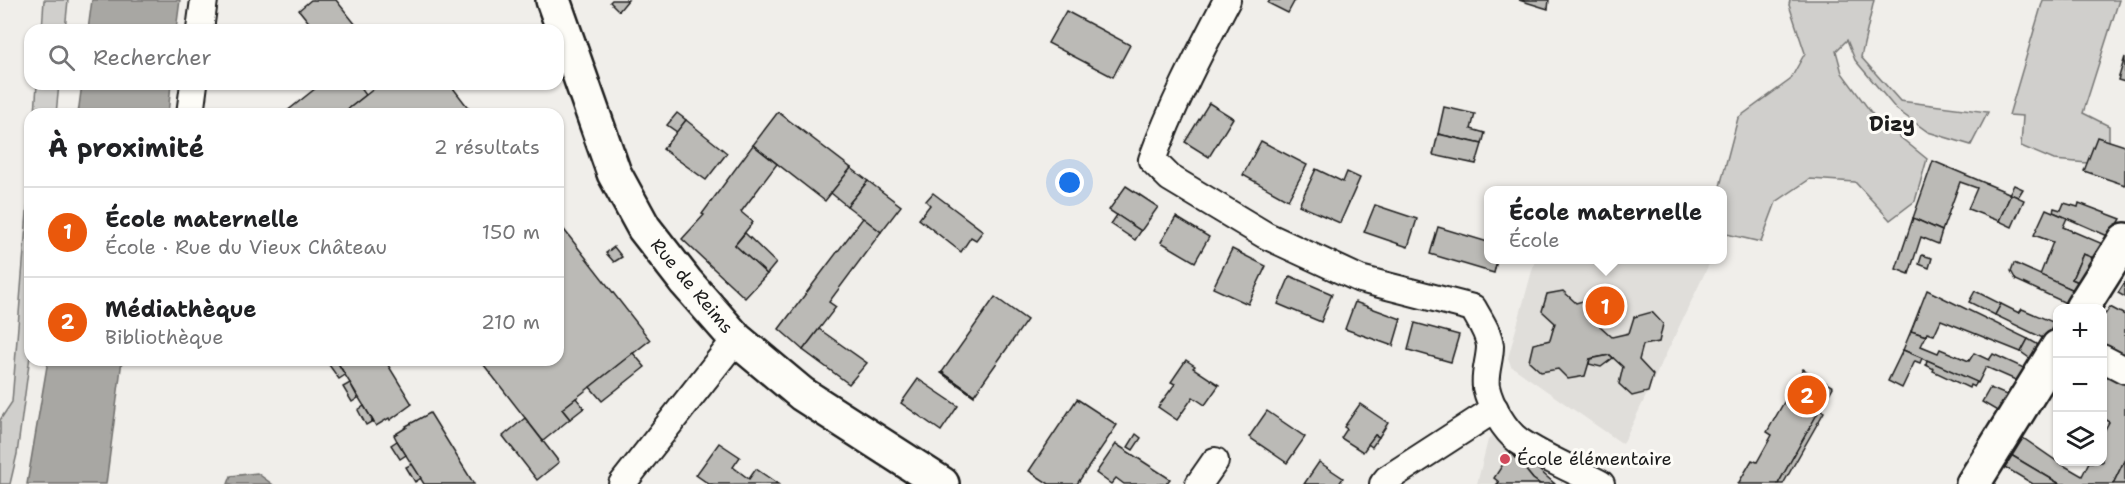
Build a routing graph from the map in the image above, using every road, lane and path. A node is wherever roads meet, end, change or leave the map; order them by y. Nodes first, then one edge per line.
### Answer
1 (204, 0) edge
2 (553, 0) edge
3 (1227, 0) edge
4 (201, 24) edge
5 (562, 24) edge
6 (564, 31) edge
7 (193, 90) edge
8 (191, 108) edge
9 (2125, 240) edge
10 (2085, 304) edge
11 (736, 339) junction
12 (2053, 355) edge
13 (2107, 360) edge
14 (2125, 370) edge
15 (1495, 409) junction
16 (1215, 461) dead end
17 (622, 484) edge
18 (942, 484) edge
19 (1199, 484) edge
20 (1383, 484) edge
21 (1601, 484) edge
22 (1973, 484) edge

1 - 4 street
2 - 5 main road, Rue de Reims
3 - 15 street
6 - 11 main road, Rue de Reims
7 - 8 street
9 - 10 main road
11 - 17 street
11 - 18 main road, Rue de Reims
12 - 22 main road
13 - 14 street
15 - 20 street
15 - 21 street
16 - 19 street

